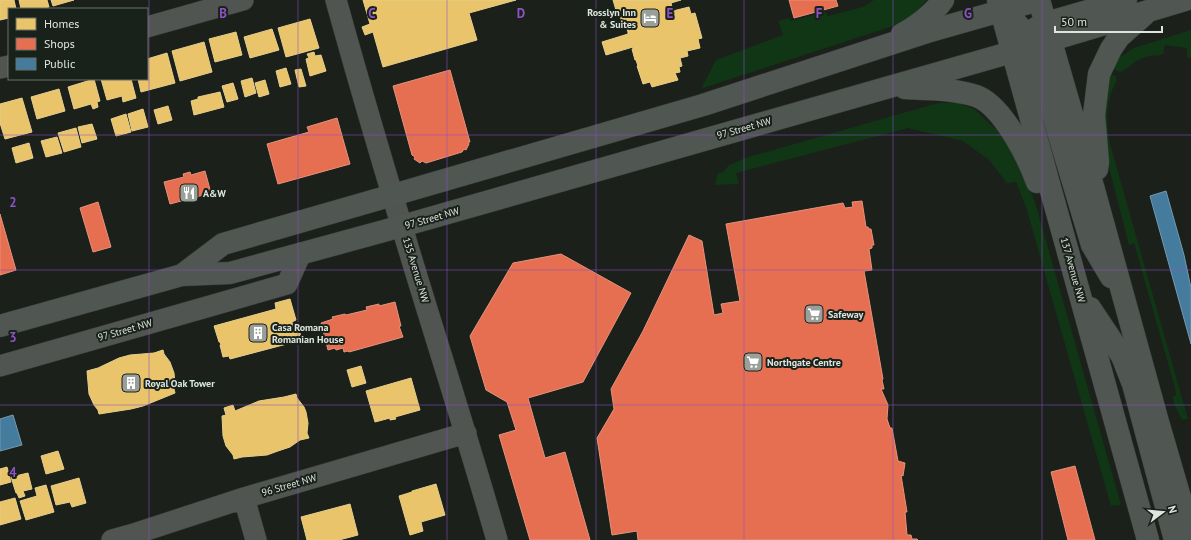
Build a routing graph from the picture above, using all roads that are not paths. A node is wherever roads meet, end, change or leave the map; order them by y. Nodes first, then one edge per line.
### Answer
1 (243, 0) edge
2 (336, 0) edge
3 (943, 0) edge
4 (1126, 0) edge
5 (1185, 0) edge
6 (1030, 1) edge
7 (1000, 6) edge
8 (1149, 11) junction
9 (148, 27) edge
10 (1034, 37) junction
11 (873, 49) junction
12 (888, 87) junction
13 (1094, 190) junction
14 (393, 195) junction
15 (402, 226) junction
16 (1062, 231) junction
17 (301, 253) junction
18 (182, 275) junction
19 (1078, 290) junction
20 (1126, 302) junction
21 (0, 326) edge
22 (0, 366) edge
23 (466, 433) junction
24 (244, 498) junction
25 (1191, 535) edge
26 (112, 540) edge
27 (256, 540) edge
28 (497, 540) edge
29 (1148, 540) edge
30 (1175, 540) edge

1 - 9 street
2 - 14 street, 135 Avenue NW
3 - 11 main road
4 - 10 main road
5 - 8 main road, 97 Street NW
6 - 7 main road, 97 Street NW
6 - 10 main road
7 - 10 main road
7 - 11 main road, 97 Street NW
8 - 10 main road, 97 Street NW
8 - 13 main road
10 - 12 main road, 97 Street NW
10 - 13 main road
10 - 16 main road, 137 Avenue NW
10 - 20 main road
11 - 14 main road, 97 Street NW
12 - 15 main road, 97 Street NW
12 - 16 main road
13 - 20 main road
14 - 15 street, 135 Avenue NW
14 - 18 main road, 97 Street NW
15 - 17 main road, 97 Street NW
15 - 23 street, 135 Avenue NW
16 - 19 main road, 137 Avenue NW
17 - 18 main road, 97 Street NW
17 - 22 street, 97 Street NW
18 - 21 main road, 97 Street NW
19 - 29 main road, 137 Avenue NW
19 - 30 main road
20 - 25 main road
23 - 24 street, 96 Street NW
23 - 28 street, 135 Avenue NW
24 - 26 street, 96 Street NW
24 - 27 street

